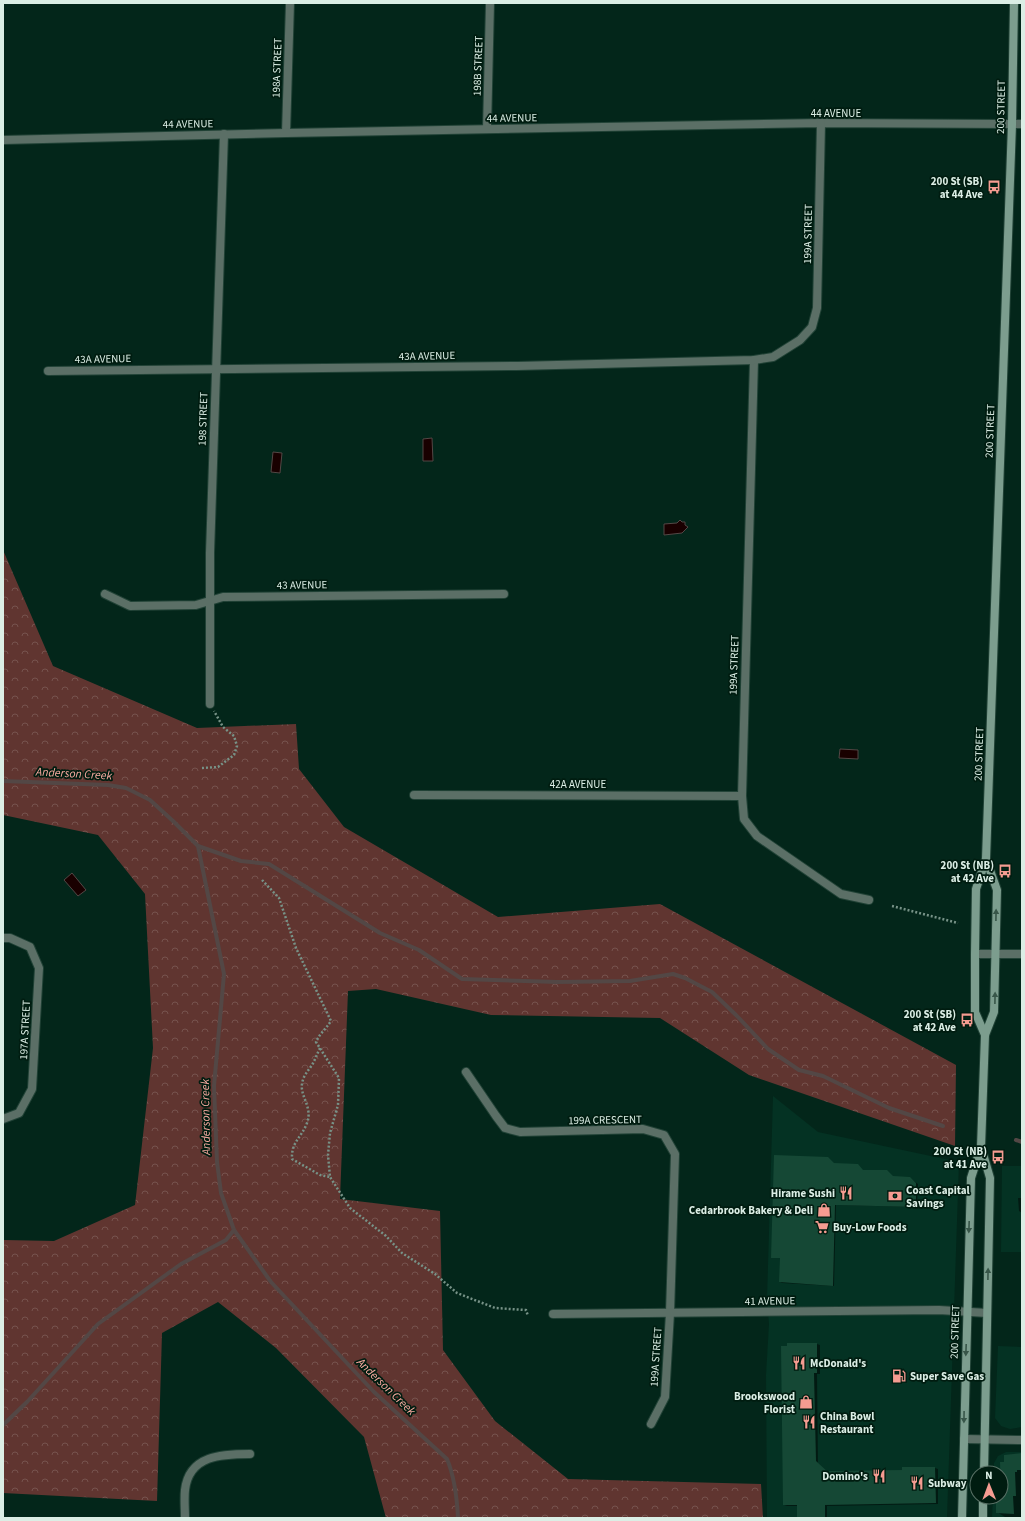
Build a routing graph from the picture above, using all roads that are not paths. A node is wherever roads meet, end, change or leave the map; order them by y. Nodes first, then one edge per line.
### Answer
1 (290, 3) edge
2 (490, 3) edge
3 (1014, 3) edge
4 (821, 123) junction
5 (1012, 124) junction
6 (1022, 124) edge
7 (487, 129) junction
8 (286, 133) junction
9 (224, 134) junction
10 (3, 140) edge
11 (800, 340) joint
12 (754, 360) junction
13 (216, 370) junction
14 (48, 371) dead end
15 (105, 594) dead end
16 (504, 594) dead end
17 (210, 601) junction
18 (210, 704) road end
19 (414, 795) dead end
20 (742, 796) junction
21 (986, 859) junction
22 (869, 900) dead end
23 (3, 938) edge
24 (975, 954) junction
25 (996, 954) junction
26 (1022, 954) edge
27 (985, 1035) junction
28 (466, 1072) dead end
29 (3, 1119) edge
30 (981, 1147) junction
31 (967, 1311) junction
32 (987, 1312) junction
33 (670, 1313) junction
34 (554, 1314) dead end
35 (651, 1424) dead end
36 (964, 1439) junction
37 (985, 1440) junction
38 (1022, 1440) edge
39 (250, 1454) dead end
40 (984, 1465) edge
41 (983, 1505) edge
42 (185, 1518) edge
43 (962, 1518) edge
44 (983, 1518) edge

1 - 8 street, 198A STREET
2 - 7 street, 198B STREET
3 - 5 main road, 200 STREET
4 - 5 street, 44 AVENUE
4 - 7 street, 44 AVENUE
4 - 11 street, 199A STREET
5 - 6 street, 44 AVENUE
5 - 21 main road, 200 STREET
7 - 8 street, 44 AVENUE
8 - 9 street, 44 AVENUE
9 - 10 street, 44 AVENUE
9 - 13 street, 198 STREET
11 - 12 street, 43A AVENUE
12 - 13 street, 43A AVENUE
12 - 20 street, 199A STREET
13 - 14 street, 43A AVENUE
13 - 17 street, 198 STREET
15 - 17 street, 43 AVENUE
16 - 17 street, 43 AVENUE
17 - 18 street, 198 STREET
19 - 20 street, 42A AVENUE
20 - 22 street, 199A STREET
21 - 24 main road, 200 STREET
25 -> 21 main road, 200 STREET
23 - 29 street, 197A STREET
24 - 25 street
24 - 27 main road, 200 STREET
25 - 26 street
27 -> 25 main road, 200 STREET
27 - 30 main road, 200 STREET
28 - 33 street, 199A CRESCENT
30 -> 31 main road, 200 STREET
32 -> 30 main road, 200 STREET
31 - 32 street, 41 AVENUE
31 - 33 street, 41 AVENUE
31 -> 36 main road, 200 STREET
32 - 37 main road, 200 STREET
33 - 34 street, 41 AVENUE
33 - 35 street, 199A STREET
36 - 37 street
36 - 43 main road, 200 STREET
37 - 38 street
37 - 40 main road, 200 STREET
39 - 42 street
41 - 44 main road

